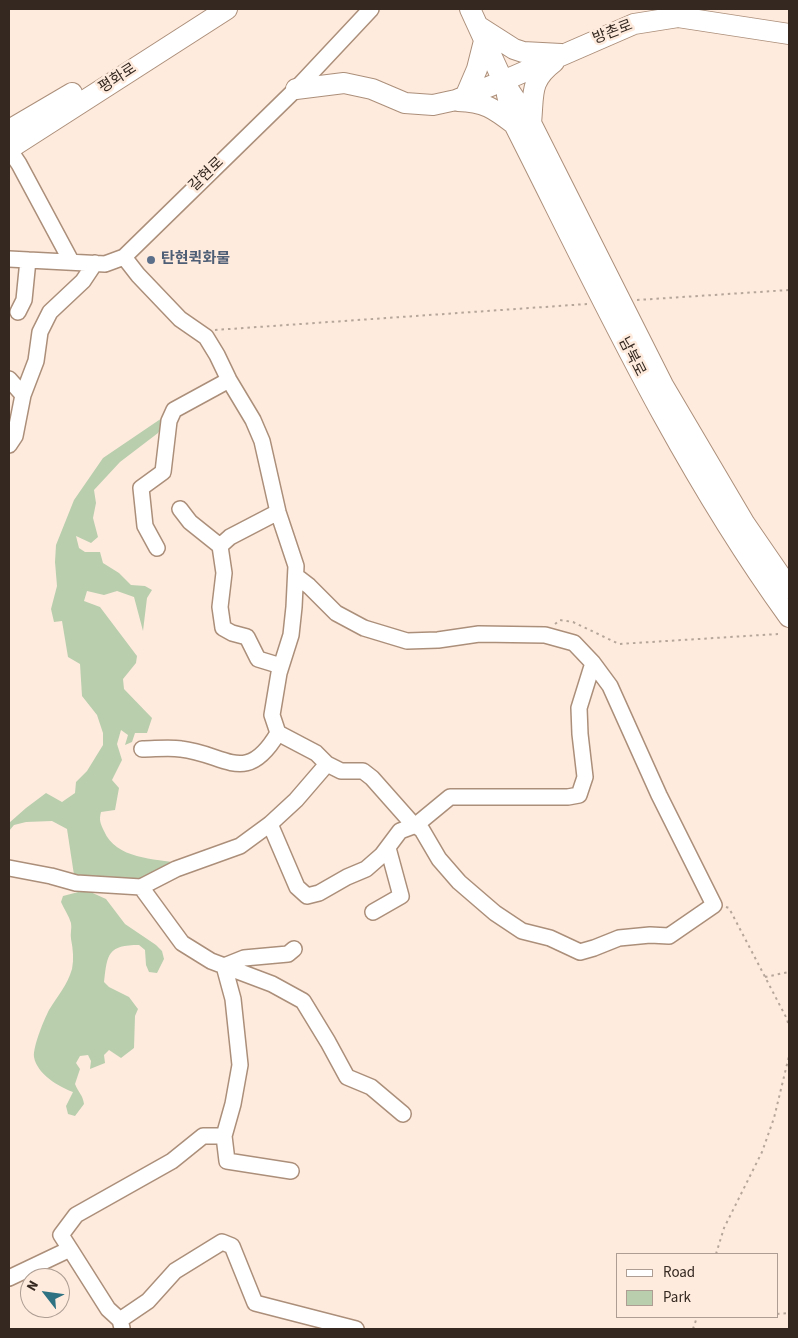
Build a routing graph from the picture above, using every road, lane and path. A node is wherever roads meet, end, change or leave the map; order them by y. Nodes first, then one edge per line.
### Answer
1 (201, 9) edge
2 (227, 9) edge
3 (371, 9) edge
4 (477, 25) edge
5 (789, 34) edge
6 (563, 54) junction
7 (503, 81) junction
8 (296, 89) junction
9 (460, 99) junction
10 (523, 123) junction
11 (9, 130) edge
12 (9, 149) edge
13 (124, 257) junction
14 (9, 259) edge
15 (28, 260) junction
16 (70, 261) junction
17 (95, 263) junction
18 (789, 290) edge
19 (640, 299) dead end
20 (590, 304) dead end
21 (18, 312) dead end
22 (197, 331) junction
23 (9, 379) edge
24 (229, 380) junction
25 (23, 395) junction
26 (9, 446) edge
27 (180, 509) dead end
28 (278, 512) junction
29 (220, 546) junction
30 (157, 548) dead end
31 (296, 576) junction
32 (789, 588) edge
33 (789, 617) edge
34 (778, 634) dead end
35 (545, 635) junction
36 (593, 663) junction
37 (282, 666) junction
38 (278, 733) junction
39 (142, 749) dead end
40 (327, 764) junction
41 (270, 824) junction
42 (416, 826) junction
43 (388, 848) junction
44 (9, 868) edge
45 (141, 887) junction
46 (714, 905) junction
47 (373, 912) dead end
48 (294, 948) dead end
49 (224, 966) junction
50 (789, 972) edge
51 (765, 977) junction
52 (789, 1028) edge
53 (789, 1056) edge
54 (403, 1114) dead end
55 (224, 1136) junction
56 (292, 1171) dead end
57 (70, 1249) junction
58 (716, 1253) edge
59 (9, 1278) edge
60 (122, 1324) edge
61 (356, 1329) edge

1 - 11 main road, 평화로
2 - 12 main road, 평화로
3 - 8 street, 갈현로
4 - 6 main road
4 - 7 main road, 남북로
4 - 9 main road
5 - 6 main road, 방촌로
6 - 7 main road, 방촌로
6 - 10 main road
7 - 9 main road, 방촌로
7 - 10 main road, 남북로
8 - 9 main road
8 - 13 street, 갈현로
9 - 10 main road
10 - 32 main road, 남북로
10 - 33 main road, 남북로
12 - 16 street
13 - 17 street, 갈현로
13 - 22 street
14 - 15 street, 갈현로
15 - 16 street, 갈현로
15 - 21 street
16 - 17 street, 갈현로
17 - 25 street
18 - 19 path
20 - 22 path
22 - 24 street
23 - 25 street
24 - 28 street
24 - 30 street
25 - 26 street
27 - 29 street
28 - 29 street
28 - 31 street
29 - 37 street
31 - 35 street
31 - 37 street
34 - 35 path
35 - 36 street
36 - 42 street
36 - 46 street
37 - 38 street
38 - 39 street
38 - 40 street
40 - 41 street
40 - 42 street
41 - 43 street
41 - 45 street
42 - 43 street
42 - 46 street
43 - 47 street
44 - 45 street
45 - 49 street
46 - 51 path
48 - 49 street
49 - 54 street
49 - 55 street
50 - 51 path
51 - 52 path
53 - 58 path
55 - 56 street
55 - 57 street
57 - 59 street
57 - 60 street
60 - 61 street

